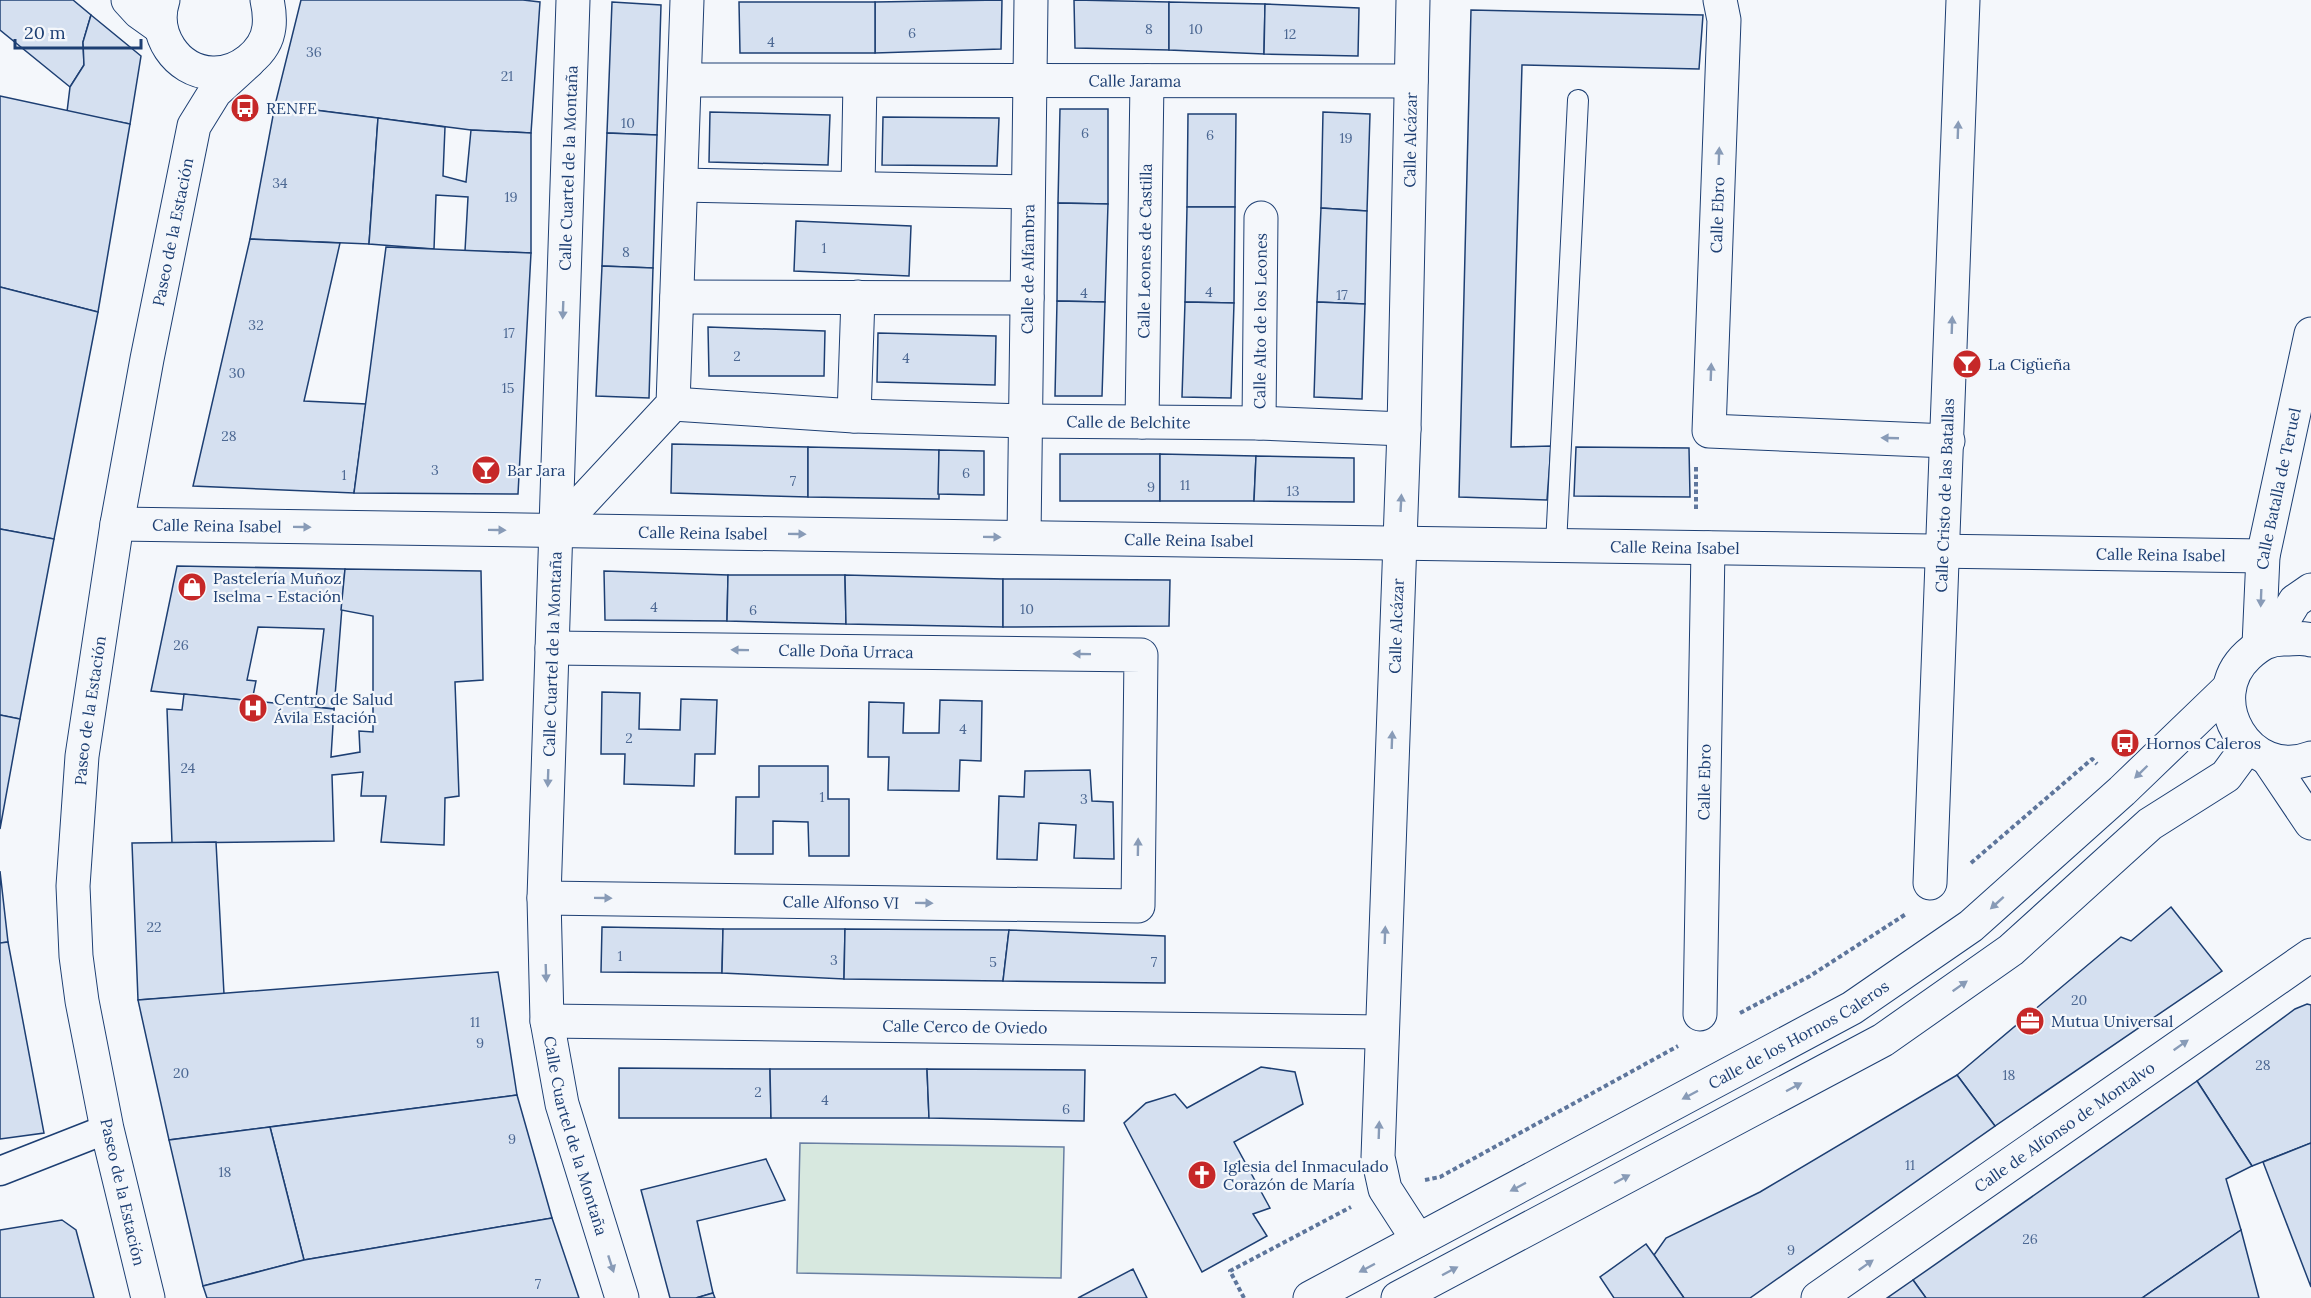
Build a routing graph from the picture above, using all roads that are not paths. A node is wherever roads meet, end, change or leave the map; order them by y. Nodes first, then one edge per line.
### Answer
1 (128, 0) edge
2 (267, 0) edge
3 (573, 0) edge
4 (687, 0) edge
5 (1031, 0) edge
6 (1413, 0) edge
7 (1720, 0) edge
8 (1963, 0) edge
9 (162, 14) edge
10 (179, 60) junction
11 (249, 61) junction
12 (685, 80) junction
13 (861, 81) junction
14 (1030, 81) junction
15 (1147, 81) junction
16 (1411, 81) junction
17 (1578, 100) dead end
18 (194, 126) junction
19 (681, 184) junction
20 (858, 188) junction
21 (1028, 192) junction
22 (1261, 218) dead end
23 (677, 297) junction
24 (858, 297) junction
25 (1027, 298) junction
26 (2311, 334) edge
27 (673, 404) junction
28 (854, 416) junction
29 (1025, 421) junction
30 (1142, 422) junction
31 (1259, 423) junction
32 (1404, 429) junction
33 (1948, 441) junction
34 (117, 524) junction
35 (556, 531) junction
36 (1024, 537) junction
37 (1399, 543) junction
38 (1556, 545) junction
39 (1702, 548) junction
40 (1943, 551) junction
41 (2263, 556) junction
42 (2311, 590) edge
43 (2311, 640) edge
44 (2266, 642) junction
45 (552, 648) junction
46 (2229, 688) junction
47 (2258, 753) junction
48 (2311, 758) edge
49 (2310, 818) edge
50 (1930, 883) dead end
51 (544, 898) junction
52 (1138, 906) joint
53 (2311, 956) edge
54 (1700, 1014) dead end
55 (548, 1021) junction
56 (1382, 1032) junction
57 (107, 1129) junction
58 (0, 1171) edge
59 (1418, 1240) junction
60 (148, 1298) edge
61 (622, 1298) edge
62 (1310, 1298) edge
63 (1398, 1298) edge
64 (1818, 1298) edge

1 - 9 street
2 - 11 street, Paseo de la Estación
3 -> 35 street, Calle Cuartel de la Montaña
4 - 12 street
5 - 14 street, Calle de Alfambra
6 - 16 street, Calle Alcázar
33 -> 7 street, Calle Ebro
33 -> 8 street, Calle Cristo de las Batallas
9 - 10 street, Paseo de la Estación
10 - 11 street
10 - 18 street, Paseo de la Estación
11 - 18 street, Paseo de la Estación
12 - 13 street, Calle Jarama
12 - 19 street
13 - 14 street, Calle Jarama
13 - 20 street
14 - 15 street, Calle Jarama
14 - 21 street, Calle de Alfambra
15 - 16 street, Calle Jarama
15 - 30 street, Calle Leones de Castilla
16 - 32 street, Calle Alcázar
17 - 38 lane
18 - 34 street, Paseo de la Estación
19 - 20 street
19 - 23 street
20 - 21 street
21 - 25 street, Calle de Alfambra
22 - 31 street, Calle Alto de los Leones
23 - 24 street
23 - 27 street
24 - 25 street
24 - 28 street
25 - 29 street, Calle de Alfambra
26 - 41 street, Calle Batalla de Teruel
27 - 28 street, Calle de Belchite
27 - 35 street
28 - 29 street, Calle de Belchite
29 - 30 street, Calle de Belchite
29 - 36 street, Calle de Alfambra
30 - 31 street, Calle de Belchite
31 - 32 street, Calle de Belchite
37 -> 32 street, Calle Alcázar
33 - 40 street, Calle Cristo de las Batallas
34 -> 35 street, Calle Reina Isabel
34 - 57 street, Paseo de la Estación
35 -> 36 street, Calle Reina Isabel
35 - 45 street, Calle Cuartel de la Montaña
36 - 37 street, Calle Reina Isabel
37 - 38 street, Calle Reina Isabel
56 -> 37 street, Calle Alcázar
38 - 39 street, Calle Reina Isabel
39 - 40 street, Calle Reina Isabel
39 - 54 street, Calle Ebro
40 - 41 street, Calle Reina Isabel
40 - 50 street, Calle Cristo de las Batallas
41 -> 44 street, Calle Batalla de Teruel
42 - 44 street
43 - 44 street
44 - 46 street
45 -> 51 street, Calle Cuartel de la Montaña
52 -> 45 street, Calle Doña Urraca
46 - 47 street
46 -> 59 street, Calle de los Hornos Caleros
47 - 48 street
47 - 49 street
63 -> 47 street
51 -> 52 street, Calle Alfonso VI
51 -> 55 street, Calle Cuartel de la Montaña
64 -> 53 street, Calle de Alfonso de Montalvo
55 - 56 street, Calle Cerco de Oviedo
55 -> 61 street, Calle Cuartel de la Montaña
59 -> 56 street, Calle Alcázar
57 - 58 street
57 - 60 street, Paseo de la Estación
59 -> 62 street, Calle de los Hornos Caleros

